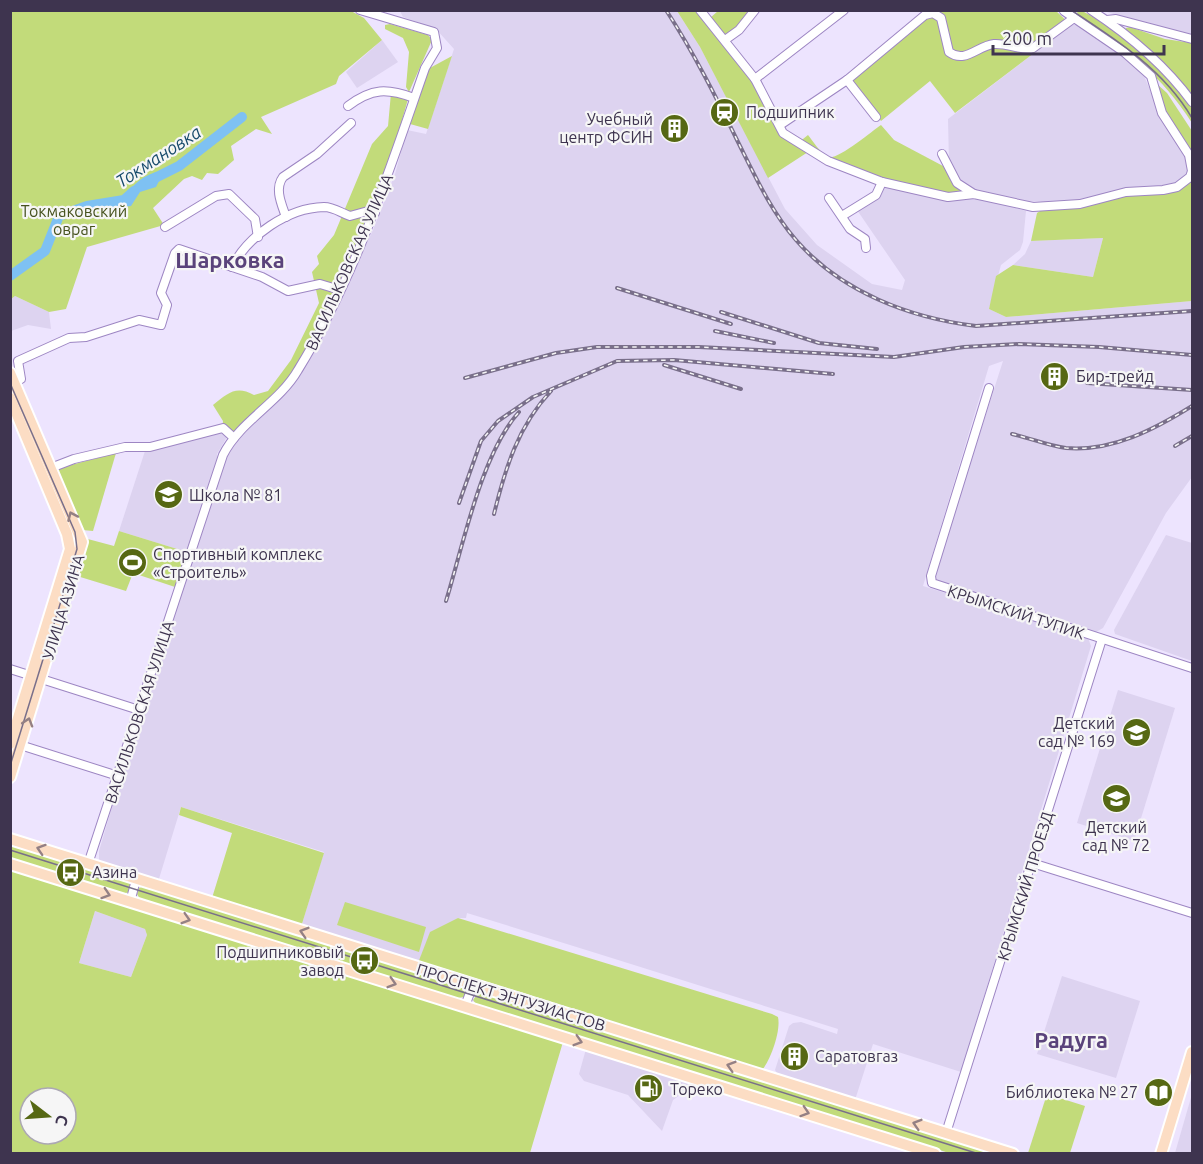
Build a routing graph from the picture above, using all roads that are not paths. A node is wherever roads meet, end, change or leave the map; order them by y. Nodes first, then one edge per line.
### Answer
1 (360, 10) edge
2 (700, 10) edge
3 (755, 10) edge
4 (844, 10) edge
5 (1091, 10) edge
6 (1064, 11) edge
7 (1074, 18) junction
8 (1107, 20) junction
9 (1192, 39) edge
10 (725, 40) junction
11 (755, 79) junction
12 (847, 80) junction
13 (414, 98) junction
14 (1192, 102) edge
15 (348, 106) dead end
16 (876, 117) dead end
17 (351, 123) dead end
18 (780, 125) junction
19 (942, 154) dead end
20 (882, 182) junction
21 (974, 194) junction
22 (829, 198) dead end
23 (375, 213) junction
24 (842, 216) junction
25 (286, 217) junction
26 (165, 227) dead end
27 (258, 237) junction
28 (866, 248) dead end
29 (232, 267) junction
30 (340, 290) junction
31 (12, 380) edge
32 (989, 388) dead end
33 (10, 398) edge
34 (234, 438) junction
35 (46, 470) junction
36 (1102, 639) junction
37 (1192, 668) edge
38 (10, 669) edge
39 (37, 677) junction
40 (140, 710) junction
41 (13, 743) edge
42 (118, 776) junction
43 (10, 777) edge
44 (10, 839) edge
45 (1032, 863) junction
46 (10, 864) edge
47 (88, 864) junction
48 (136, 880) junction
49 (130, 902) junction
50 (1192, 913) edge
51 (473, 985) junction
52 (465, 1006) junction
53 (1192, 1052) edge
54 (946, 1133) junction
55 (935, 1154) edge
56 (1013, 1154) edge
57 (1161, 1154) edge

1 - 13 street, ВАСИЛЬКОВСКАЯ УЛИЦА
2 - 10 street
3 - 10 street
4 - 11 street
5 - 8 street
6 - 7 street
7 - 12 street
7 - 21 street
8 - 9 street
8 - 14 street
10 - 11 street
11 - 18 street
12 - 16 street
12 - 18 street
13 - 15 street
13 - 23 street, ВАСИЛЬКОВСКАЯ УЛИЦА
17 - 25 street
18 - 20 street
19 - 21 street
20 - 21 street
20 - 24 street
22 - 24 street
23 - 25 street
23 - 30 street, ВАСИЛЬКОВСКАЯ УЛИЦА
24 - 28 street
25 - 27 street
26 - 27 street
27 - 29 street
29 - 30 street
29 - 31 street
30 - 34 street, ВАСИЛЬКОВСКАЯ УЛИЦА
31 - 35 main road, УЛИЦА АЗИНА
32 - 36 street, КРЫМСКИЙ ТУПИК
33 - 35 main road, УЛИЦА АЗИНА
34 - 35 street
34 - 40 street, ВАСИЛЬКОВСКАЯ УЛИЦА
35 - 39 main road, УЛИЦА АЗИНА
36 - 37 street, КРЫМСКИЙ ТУПИК
36 - 45 street, КРЫМСКИЙ ПРОЕЗД
38 - 39 street
39 - 40 street
39 - 41 main road, УЛИЦА АЗИНА
40 - 42 street, ВАСИЛЬКОВСКАЯ УЛИЦА
41 - 42 street
41 - 43 main road, УЛИЦА АЗИНА
42 - 47 street, ВАСИЛЬКОВСКАЯ УЛИЦА
47 -> 44 main road, ПРОСПЕКТ ЭНТУЗИАСТОВ
45 - 50 street
45 - 54 street, КРЫМСКИЙ ПРОЕЗД
46 -> 49 main road, ПРОСПЕКТ ЭНТУЗИАСТОВ
47 - 48 main road, ПРОСПЕКТ ЭНТУЗИАСТОВ
48 - 49 street
51 -> 48 main road, ПРОСПЕКТ ЭНТУЗИАСТОВ
49 -> 52 main road, ПРОСПЕКТ ЭНТУЗИАСТОВ
51 - 52 street
54 -> 51 main road, ПРОСПЕКТ ЭНТУЗИАСТОВ
52 -> 55 main road, ПРОСПЕКТ ЭНТУЗИАСТОВ
53 - 57 main road
54 - 56 main road, ПРОСПЕКТ ЭНТУЗИАСТОВ

